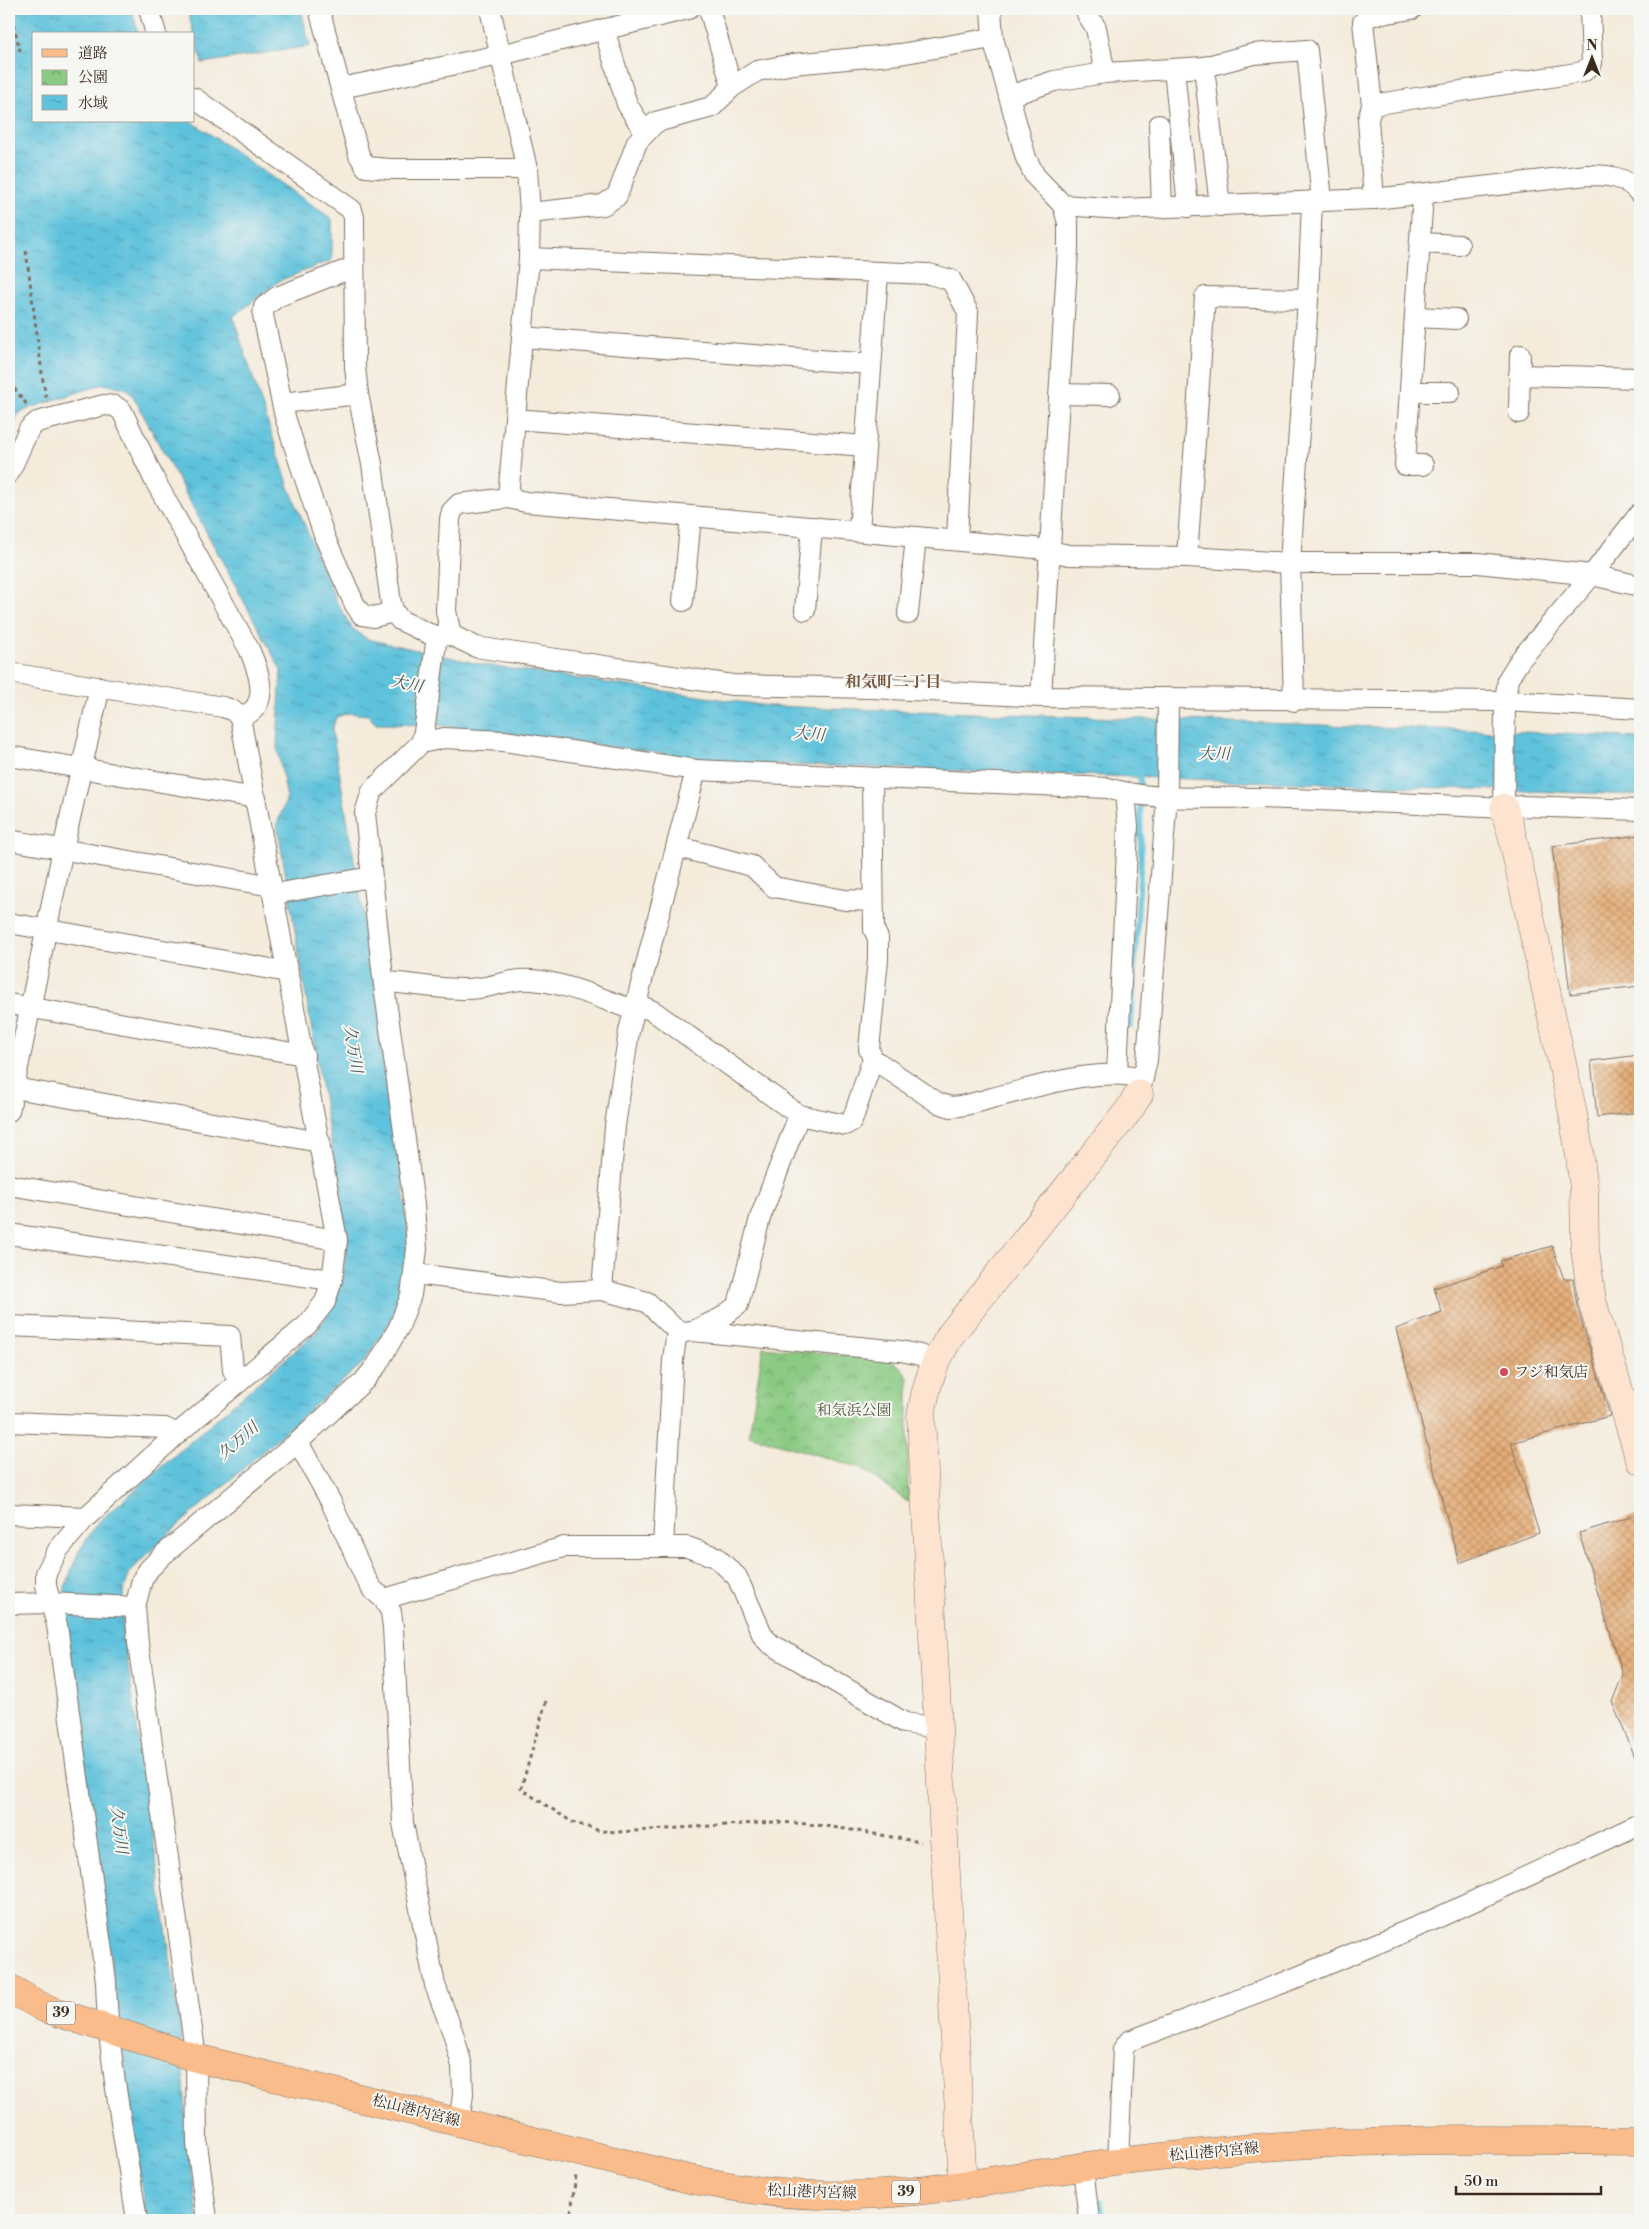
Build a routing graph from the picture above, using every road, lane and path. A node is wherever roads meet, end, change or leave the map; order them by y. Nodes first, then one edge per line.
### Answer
1 (10, 9) edge
2 (150, 9) edge
3 (319, 9) edge
4 (490, 9) edge
5 (688, 9) edge
6 (709, 9) edge
7 (991, 9) edge
8 (1412, 9) edge
9 (1590, 9) edge
10 (1088, 14) dead end
11 (604, 29) junction
12 (156, 32) edge
13 (993, 38) junction
14 (20, 51) dead end
15 (500, 55) junction
16 (1204, 67) junction
17 (1174, 69) junction
18 (1105, 73) junction
19 (732, 87) junction
20 (341, 88) junction
21 (1009, 96) junction
22 (195, 99) edge
23 (1372, 105) junction
24 (1159, 125) dead end
25 (645, 133) junction
26 (527, 169) junction
27 (1423, 194) junction
28 (1640, 194) edge
29 (1374, 199) junction
30 (1317, 201) junction
31 (1063, 205) junction
32 (1220, 206) junction
33 (1188, 207) junction
34 (1162, 208) junction
35 (530, 213) junction
36 (1420, 243) junction
37 (1459, 245) dead end
38 (26, 251) dead end
39 (529, 258) junction
40 (354, 267) junction
41 (878, 274) junction
42 (1308, 299) junction
43 (1415, 317) junction
44 (1456, 319) dead end
45 (522, 337) junction
46 (871, 364) junction
47 (1640, 378) edge
48 (9, 382) edge
49 (1410, 392) junction
50 (1450, 392) dead end
51 (358, 394) junction
52 (1060, 394) junction
53 (1110, 395) dead end
54 (48, 402) dead end
55 (291, 402) dead end
56 (30, 408) dead end
57 (1519, 414) dead end
58 (515, 419) junction
59 (865, 446) junction
60 (1423, 465) dead end
61 (9, 473) edge
62 (508, 498) junction
63 (1640, 513) edge
64 (691, 516) junction
65 (812, 527) junction
66 (859, 531) junction
67 (916, 537) junction
68 (957, 540) junction
69 (1051, 552) junction
70 (1187, 557) junction
71 (1290, 563) junction
72 (1592, 575) junction
73 (1640, 586) edge
74 (683, 601) dead end
75 (805, 610) dead end
76 (394, 612) junction
77 (908, 614) dead end
78 (441, 639) junction
79 (9, 673) edge
80 (100, 687) junction
81 (1041, 697) junction
82 (1294, 701) junction
83 (1168, 702) junction
84 (1505, 707) junction
85 (1640, 709) edge
86 (240, 717) junction
87 (422, 738) junction
88 (9, 756) edge
89 (81, 768) junction
90 (696, 770) junction
91 (872, 778) junction
92 (1128, 793) junction
93 (1163, 793) junction
94 (256, 798) junction
95 (1504, 804) junction
96 (1640, 810) edge
97 (9, 840) edge
98 (678, 847) junction
99 (63, 849) junction
100 (367, 878) junction
101 (277, 891) junction
102 (873, 901) junction
103 (9, 923) edge
104 (46, 929) junction
105 (288, 972) junction
106 (384, 982) junction
107 (9, 1004) edge
108 (30, 1007) junction
109 (635, 1007) junction
110 (304, 1055) junction
111 (874, 1065) junction
112 (1117, 1074) junction
113 (1141, 1086) junction
114 (11, 1087) edge
115 (9, 1111) edge
116 (800, 1115) junction
117 (320, 1142) junction
118 (9, 1186) edge
119 (9, 1234) edge
120 (337, 1240) junction
121 (415, 1274) junction
122 (332, 1280) junction
123 (602, 1290) junction
124 (738, 1305) junction
125 (9, 1326) edge
126 (688, 1332) junction
127 (750, 1337) junction
128 (934, 1363) junction
129 (239, 1382) junction
130 (9, 1422) edge
131 (177, 1434) junction
132 (298, 1442) junction
133 (1640, 1460) edge
134 (9, 1514) edge
135 (86, 1516) junction
136 (663, 1547) junction
137 (384, 1599) junction
138 (55, 1603) junction
139 (9, 1604) edge
140 (130, 1607) junction
141 (546, 1701) dead end
142 (937, 1728) junction
143 (1640, 1824) edge
144 (943, 1846) junction
145 (9, 1988) edge
146 (112, 2030) junction
147 (190, 2056) junction
148 (459, 2122) junction
149 (1639, 2147) edge
150 (580, 2152) junction
151 (1118, 2162) junction
152 (1083, 2166) junction
153 (963, 2186) junction
154 (137, 2220) edge
155 (206, 2220) edge
156 (570, 2220) edge
157 (1089, 2220) edge

1 - 14 path
2 - 12 street
3 - 20 street
4 - 15 street
5 - 11 street
6 - 19 street
7 - 13 street
8 - 23 street
9 - 23 street
10 - 18 street
11 - 15 street
11 - 25 street
13 - 19 street
13 - 21 street
15 - 20 street
15 - 26 street
16 - 17 street
16 - 30 street
16 - 32 street
17 - 18 street
17 - 33 street
18 - 21 street
19 - 25 street
20 - 26 street
21 - 31 street
22 - 40 street
23 - 29 street
24 - 34 street
25 - 35 street
26 - 35 street
27 - 28 street
27 - 29 street
27 - 36 street
29 - 30 street
30 - 32 street
30 - 42 street
31 - 34 street
31 - 52 street
32 - 33 street
33 - 34 street
35 - 39 street
36 - 37 street
36 - 43 street
38 - 54 path
39 - 41 street
39 - 45 street
40 - 51 street
40 - 76 street
41 - 46 street
41 - 68 street
42 - 70 street
42 - 71 street
43 - 44 street
43 - 49 street
45 - 46 street
45 - 58 street
46 - 59 street
47 - 57 street
48 - 56 path
49 - 50 street
49 - 60 street
51 - 55 street
51 - 76 street
52 - 53 street
52 - 69 street
58 - 59 street
58 - 62 street
59 - 66 street
61 - 86 street
62 - 64 street
62 - 78 street
63 - 72 street
64 - 65 street
64 - 74 street
65 - 66 street
65 - 75 street
66 - 67 street
67 - 68 street
67 - 77 street
68 - 69 street
69 - 70 street
69 - 81 street
70 - 71 street
71 - 72 street
71 - 82 street
72 - 73 street
72 - 84 street
76 - 78 street
78 - 81 street
78 - 87 street
79 - 80 street
80 - 86 street
80 - 89 street
81 - 83 street
82 - 83 street
82 - 84 street
83 - 93 street
84 - 85 street
84 - 95 street
86 - 94 street
87 - 90 street
87 - 100 street
88 - 89 street
89 - 94 street
89 - 99 street
90 - 91 street
90 - 98 street
91 - 92 street
91 - 102 street
92 - 93 street
92 - 112 street
93 - 95 street
93 - 113 street
94 - 101 street
95 - 96 street
95 - 133 street
97 - 99 street
98 - 102 street
98 - 109 street
99 - 101 street
99 - 104 street
100 - 101 street
100 - 106 street
101 - 105 street
102 - 111 street
103 - 104 street
104 - 105 street
104 - 108 street
105 - 110 street
106 - 109 street
106 - 121 street
107 - 108 street
108 - 110 street
108 - 114 street
109 - 116 street
109 - 123 street
110 - 117 street
111 - 112 street
111 - 116 street
112 - 113 street
113 - 128 street
114 - 115 street
114 - 117 street
116 - 124 street
117 - 120 street
118 - 120 street
119 - 122 street
120 - 122 street
121 - 123 street
121 - 132 street
122 - 129 street
123 - 126 street
124 - 126 street
124 - 127 street
125 - 129 street
126 - 127 street
126 - 136 street
127 - 128 street
128 - 142 street
129 - 131 street
130 - 131 street
131 - 135 street
132 - 137 street
132 - 140 street
134 - 135 street
135 - 138 street
136 - 137 street
136 - 142 street
137 - 148 street
138 - 139 street
138 - 140 street
138 - 146 street
140 - 147 street
141 - 144 path
142 - 144 street
143 - 151 street
144 - 153 street
145 - 146 main road, 松山港内宮線 / 39
146 - 147 main road, 松山港内宮線 / 39
146 - 154 street
147 - 148 main road, 松山港内宮線 / 39
147 - 155 street
148 - 150 main road, 松山港内宮線 / 39
149 - 151 main road, 松山港内宮線 / 39
150 - 153 main road, 松山港内宮線 / 39
150 - 156 path
151 - 152 main road, 松山港内宮線 / 39
152 - 153 main road, 松山港内宮線 / 39
152 - 157 street

